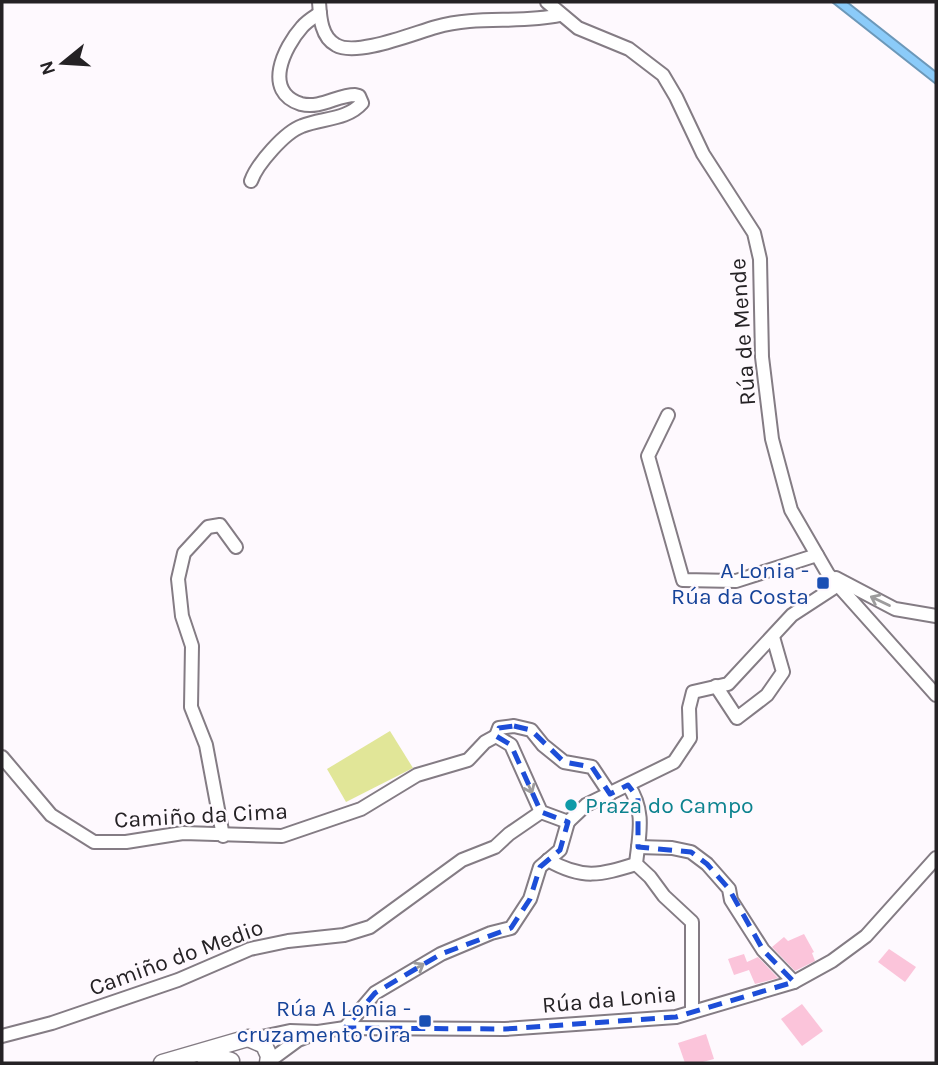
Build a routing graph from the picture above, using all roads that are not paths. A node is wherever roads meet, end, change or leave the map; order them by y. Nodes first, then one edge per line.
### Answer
1 (547, 2) edge
2 (319, 8) edge
3 (560, 15) junction
4 (251, 181) dead end
5 (668, 415) dead end
6 (236, 547) dead end
7 (817, 555) junction
8 (828, 574) junction
9 (838, 585) junction
10 (936, 616) edge
11 (772, 637) junction
12 (716, 686) junction
13 (936, 695) edge
14 (496, 736) junction
15 (2, 757) edge
16 (628, 785) junction
17 (610, 794) junction
18 (541, 812) junction
19 (568, 822) junction
20 (223, 836) junction
21 (638, 847) junction
22 (936, 858) edge
23 (548, 860) junction
24 (636, 864) junction
25 (794, 982) junction
26 (692, 1013) junction
27 (345, 1028) junction
28 (318, 1032) junction
29 (2, 1036) edge
30 (246, 1040) junction
31 (193, 1055) junction
32 (231, 1062) edge
33 (268, 1062) edge
34 (162, 1063) edge

1 - 3 street, Rúa de Mende
2 - 3 street
2 - 4 street
3 - 7 street, Rúa de Mende
5 - 7 street
6 - 20 street
7 - 8 street, Rúa de Mende
8 - 9 street, Rúa de Mende
10 -> 8 street
9 - 11 street
9 - 13 street, Rúa de Mende
11 - 12 street
11 - 12 street
12 - 16 street
14 - 17 street
14 -> 18 street
14 - 20 street, Camiño da Cima
15 - 20 street, Camiño da Cima
16 - 17 street
16 - 21 street
17 - 19 street
18 - 19 street
18 - 29 street, Camiño do Medio
19 - 23 street
21 - 24 street
21 - 25 street
22 - 25 street, Rúa da Lonia
23 - 24 street
27 -> 23 street
24 - 26 street
25 - 26 street, Rúa da Lonia
26 - 27 street, Rúa da Lonia
27 - 28 street, Rúa da Lonia
28 - 30 street, Rúa da Lonia
28 - 33 street, Rúa da Lonia
30 - 31 street
30 - 32 street
30 - 33 street
31 - 32 street
31 - 34 street

